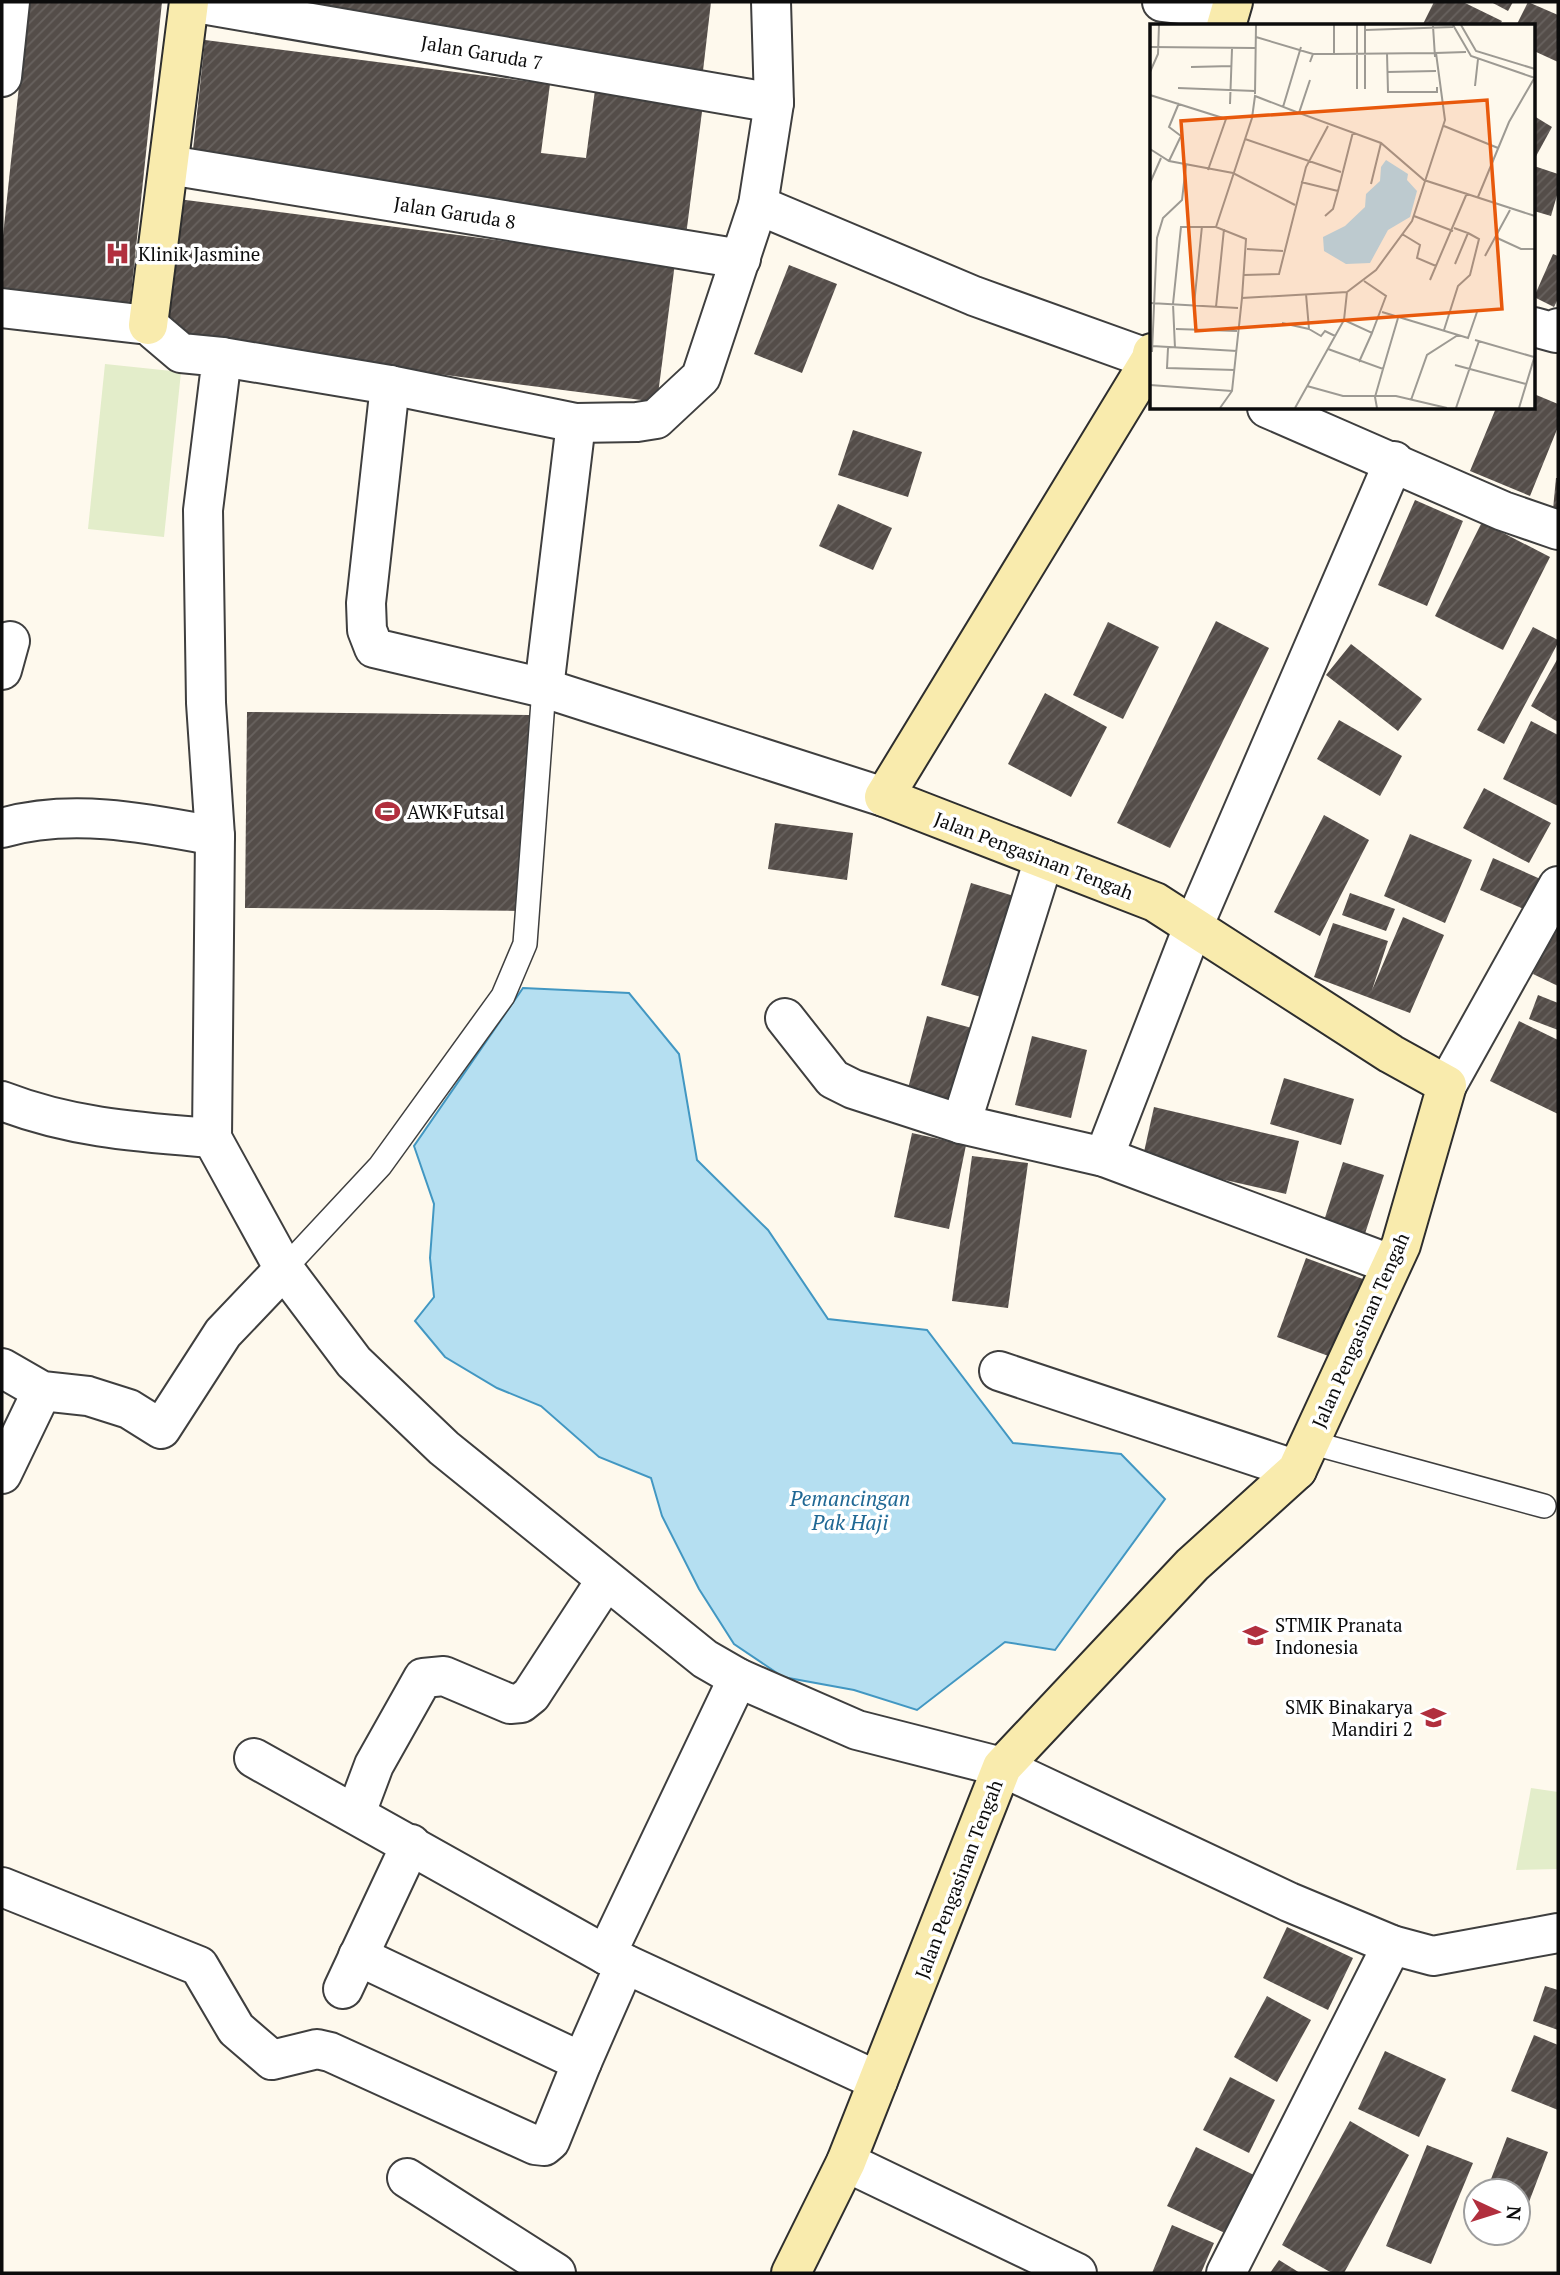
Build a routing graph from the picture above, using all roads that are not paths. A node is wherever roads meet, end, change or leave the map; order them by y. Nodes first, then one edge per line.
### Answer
1 (10, 2) edge
2 (190, 2) edge
3 (771, 2) edge
4 (1162, 2) edge
5 (1230, 13) edge
6 (2, 76) edge
7 (774, 103) junction
8 (169, 164) junction
9 (758, 205) junction
10 (741, 259) junction
11 (2, 307) edge
12 (148, 325) junction
13 (1536, 328) edge
14 (1558, 328) edge
15 (1150, 356) edge
16 (222, 357) junction
17 (1150, 360) edge
18 (390, 385) junction
19 (1272, 410) edge
20 (576, 423) junction
21 (1394, 461) junction
22 (1558, 530) edge
23 (544, 688) junction
24 (884, 797) junction
25 (2, 828) edge
26 (215, 836) junction
27 (1044, 859) junction
28 (1558, 886) edge
29 (1193, 927) junction
30 (785, 1018) dead end
31 (1447, 1085) junction
32 (2, 1101) edge
33 (961, 1124) junction
34 (212, 1138) junction
35 (1104, 1157) junction
36 (1390, 1264) junction
37 (284, 1269) junction
38 (2, 1368) edge
39 (999, 1371) dead end
40 (42, 1391) junction
41 (1303, 1456) junction
42 (2, 1474) edge
43 (1544, 1506) dead end
44 (607, 1580) junction
45 (738, 1678) junction
46 (254, 1758) dead end
47 (1002, 1767) junction
48 (356, 1813) junction
49 (411, 1844) junction
50 (2, 1887) edge
51 (1558, 1933) edge
52 (1392, 1945) junction
53 (616, 1960) junction
54 (582, 2063) junction
55 (878, 2081) junction
56 (846, 2162) junction
57 (407, 2178) dead end
58 (542, 2269) edge
59 (791, 2273) edge
60 (1077, 2273) edge
61 (1226, 2273) edge

1 - 6 street
2 - 7 street, Jalan Garuda 7
2 - 8 street
3 - 7 street
4 - 5 street
7 - 9 street
8 - 10 street, Jalan Garuda 8
8 - 12 street
9 - 10 street
9 - 15 street
10 - 20 street
11 - 12 street
12 - 16 street
13 - 14 street
16 - 18 street
16 - 26 street
17 - 24 street
18 - 20 street
18 - 23 street
19 - 21 street
20 - 23 street
21 - 22 street
21 - 29 street
23 - 24 street
23 - 37 lane
24 - 27 street, Jalan Pengasinan Tengah
25 - 26 street
26 - 34 street
27 - 29 street, Jalan Pengasinan Tengah
27 - 33 street
28 - 31 street
29 - 31 street, Jalan Pengasinan Tengah
29 - 35 street
30 - 33 street
31 - 36 street, Jalan Pengasinan Tengah
32 - 34 street
33 - 35 street
34 - 37 street
35 - 36 street
36 - 41 street, Jalan Pengasinan Tengah
37 - 40 street
37 - 44 street
38 - 40 street
39 - 41 street
40 - 42 street
41 - 43 lane
41 - 47 street, Jalan Pengasinan Tengah
44 - 45 street
44 - 48 street
45 - 47 street
45 - 53 street
46 - 48 street
47 - 52 street
47 - 55 street, Jalan Pengasinan Tengah
48 - 49 street
49 - 53 street
49 - 54 street
50 - 54 street
51 - 52 street
52 - 61 street
53 - 54 street
53 - 55 street
55 - 56 street, Jalan Pengasinan Tengah
56 - 59 street, Jalan Pengasinan Tengah
56 - 60 street
57 - 58 street

